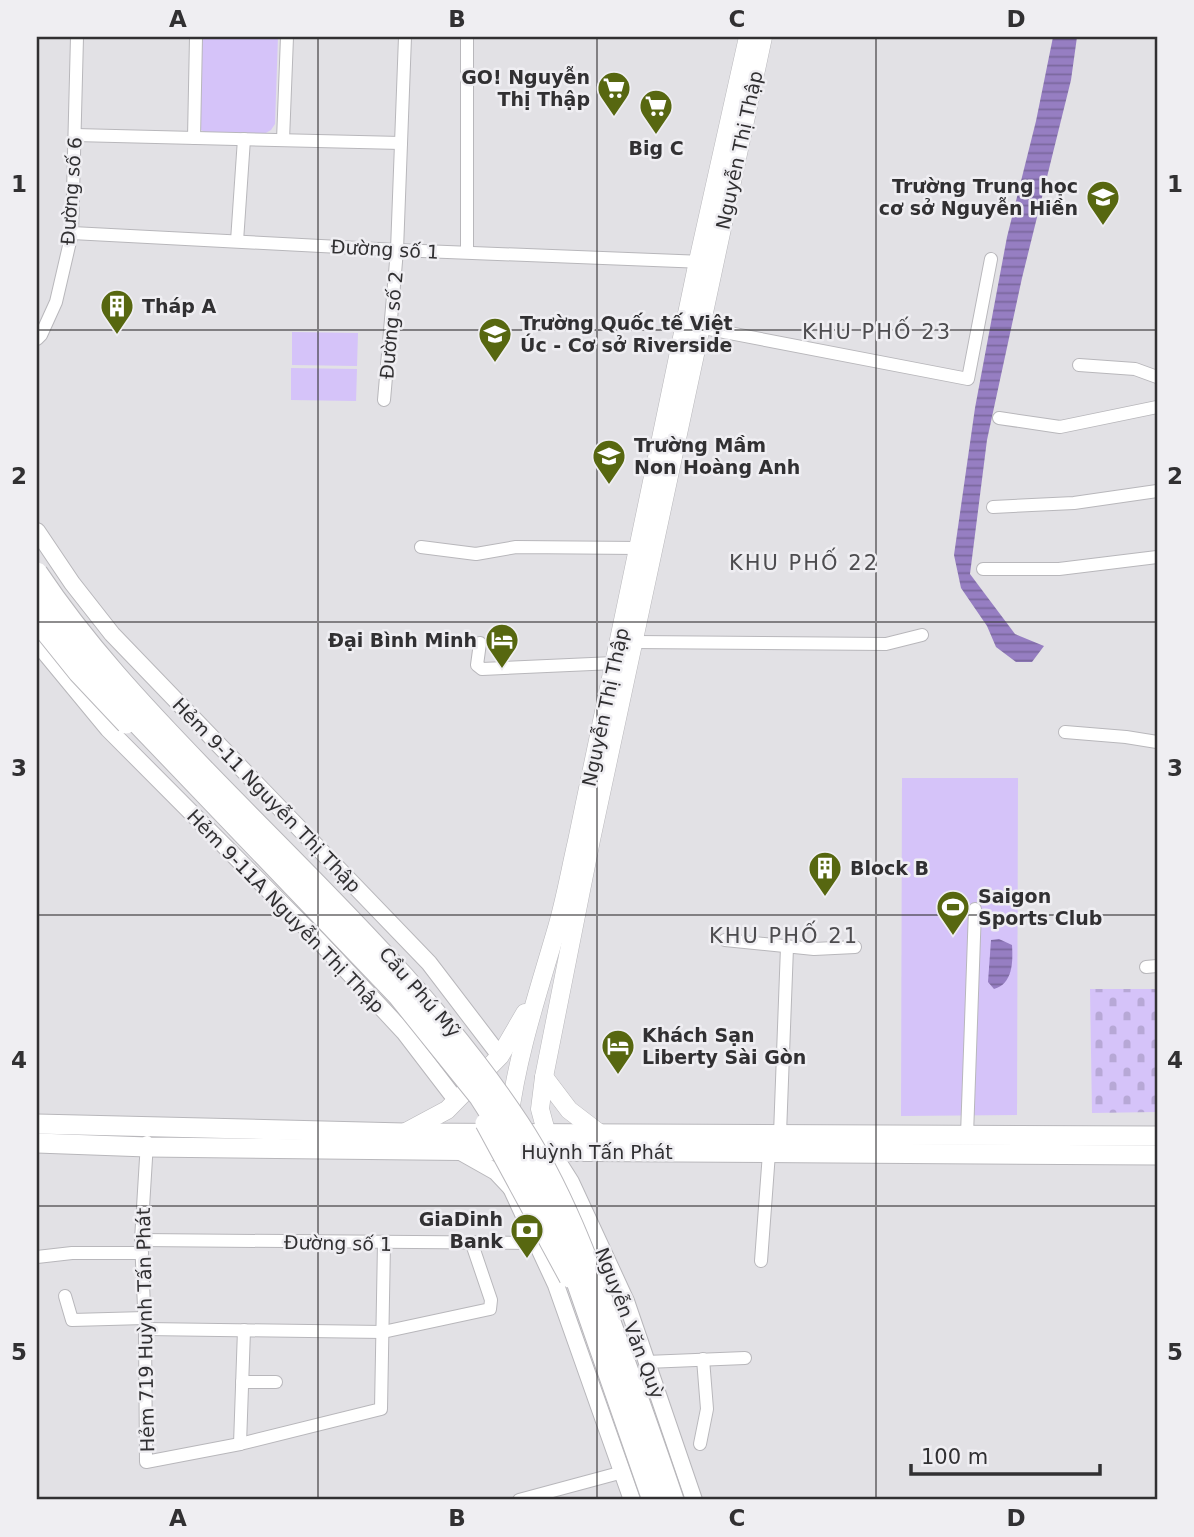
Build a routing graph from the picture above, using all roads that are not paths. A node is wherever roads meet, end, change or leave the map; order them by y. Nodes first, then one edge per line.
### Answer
1 (77, 37) edge
2 (196, 37) edge
3 (287, 37) edge
4 (405, 37) edge
5 (467, 37) edge
6 (748, 37) edge
7 (763, 37) edge
8 (75, 135) junction
9 (194, 138) junction
10 (244, 139) junction
11 (283, 140) junction
12 (401, 143) junction
13 (72, 233) junction
14 (237, 241) junction
15 (397, 250) junction
16 (467, 252) junction
17 (991, 258) dead end
18 (706, 262) junction
19 (693, 326) junction
20 (37, 339) edge
21 (1080, 365) dead end
22 (1157, 377) edge
23 (384, 400) dead end
24 (1157, 407) edge
25 (999, 418) dead end
26 (1157, 491) edge
27 (993, 507) dead end
28 (37, 531) edge
29 (421, 547) dead end
30 (639, 548) junction
31 (1157, 558) edge
32 (37, 563) edge
33 (983, 569) dead end
34 (37, 573) edge
35 (37, 604) edge
36 (37, 622) edge
37 (922, 635) dead end
38 (634, 642) junction
39 (37, 643) edge
40 (480, 643) dead end
41 (614, 663) junction
42 (1065, 732) dead end
43 (1157, 742) edge
44 (975, 909) dead end
45 (725, 940) dead end
46 (787, 947) junction
47 (855, 947) dead end
48 (545, 968) junction
49 (565, 972) junction
50 (536, 995) junction
51 (500, 1056) junction
52 (544, 1077) junction
53 (456, 1100) junction
54 (37, 1125) edge
55 (780, 1134) junction
56 (1157, 1136) edge
57 (148, 1137) junction
58 (404, 1141) junction
59 (956, 1141) junction
60 (597, 1142) junction
61 (37, 1143) edge
62 (508, 1143) junction
63 (549, 1143) junction
64 (709, 1143) junction
65 (1014, 1145) junction
66 (455, 1149) junction
67 (769, 1153) junction
68 (1157, 1155) edge
69 (571, 1182) junction
70 (511, 1188) junction
71 (535, 1243) junction
72 (384, 1244) junction
73 (472, 1244) junction
74 (142, 1247) junction
75 (37, 1257) edge
76 (761, 1261) dead end
77 (65, 1296) dead end
78 (145, 1323) junction
79 (244, 1330) junction
80 (383, 1332) junction
81 (745, 1358) dead end
82 (703, 1359) junction
83 (646, 1362) junction
84 (242, 1382) junction
85 (276, 1382) dead end
86 (240, 1444) junction
87 (700, 1444) dead end
88 (623, 1472) junction
89 (519, 1500) edge
90 (632, 1500) edge
91 (644, 1500) edge
92 (653, 1500) edge
93 (673, 1500) edge
94 (679, 1500) edge
95 (694, 1500) edge

1 - 8 street, Đường số 6
2 - 9 street
3 - 11 street
4 - 12 street, Đường số 2
5 - 16 street
6 - 18 main road, Nguyễn Thị Thập
7 - 18 main road, Nguyễn Thị Thập
8 - 9 street
8 - 13 street, Đường số 6
9 - 10 street
10 - 11 street
10 - 14 street
11 - 12 street
12 - 15 street, Đường số 2
13 - 14 street, Đường số 1
13 - 20 street, Đường số 6
14 - 15 street, Đường số 1
15 - 16 street, Đường số 1
15 - 23 street, Đường số 2
16 - 18 street, Đường số 1
17 - 19 street
18 - 19 main road, Nguyễn Thị Thập
19 - 30 main road, Nguyễn Thị Thập
19 - 38 main road, Nguyễn Thị Thập
21 - 22 street
24 - 25 street
26 - 27 street
28 - 51 street, Hẻm 9-11 Nguyễn Thị Thập
29 - 30 street
30 - 41 main road, Nguyễn Thị Thập
31 - 33 street
32 - 94 main road, Cầu Phú Mỹ, bridge
34 - 93 highway, Cầu Phú Mỹ, bridge
35 - 92 highway, Cầu Phú Mỹ, bridge
36 - 91 main road, Cầu Phú Mỹ, bridge
37 - 38 street
38 - 49 main road, Nguyễn Thị Thập
39 - 53 street, Hẻm 9-11A Nguyễn Thị Thập
40 - 41 street
41 - 48 main road, Nguyễn Thị Thập
42 - 43 street
44 - 59 street
45 - 46 street
46 - 47 street
46 - 55 street
48 - 49 main road
48 - 50 main road, Nguyễn Thị Thập
49 - 52 main road, Nguyễn Thị Thập
50 - 51 main road
50 - 62 main road, Nguyễn Thị Thập
51 - 53 main road
52 - 60 main road
52 - 63 main road, Nguyễn Thị Thập
53 - 58 main road
54 - 57 main road, Huỳnh Tấn Phát
55 - 59 main road, Huỳnh Tấn Phát
55 - 64 main road, Huỳnh Tấn Phát
56 - 65 main road, Huỳnh Tấn Phát
57 - 58 main road, Huỳnh Tấn Phát
57 - 61 main road, Huỳnh Tấn Phát
57 - 74 street, Hẻm 719 Huỳnh Tấn Phát
58 - 62 main road, Huỳnh Tấn Phát
58 - 66 main road, Huỳnh Tấn Phát
59 - 65 main road, Huỳnh Tấn Phát
59 - 67 main road, Huỳnh Tấn Phát
60 - 63 main road, Huỳnh Tấn Phát
60 - 64 main road, Huỳnh Tấn Phát
60 - 69 street
62 - 63 main road, Huỳnh Tấn Phát
62 - 66 main road, Huỳnh Tấn Phát
62 - 70 street
63 - 69 street, Nguyễn Văn Quỳ
64 - 67 main road, Huỳnh Tấn Phát
65 - 68 main road, Huỳnh Tấn Phát
66 - 70 street
67 - 76 street
69 - 83 street, Nguyễn Văn Quỳ
70 - 71 street
71 - 73 street, Đường số 1
71 - 88 street
72 - 73 street, Đường số 1
72 - 74 street, Đường số 1
72 - 80 street
73 - 80 street
74 - 75 street, Đường số 1
74 - 78 street, Hẻm 719 Huỳnh Tấn Phát
77 - 78 street
78 - 79 street
78 - 86 street, Hẻm 719 Huỳnh Tấn Phát
79 - 80 street
79 - 84 street
80 - 86 street, Hẻm 719 Huỳnh Tấn Phát
81 - 82 street
82 - 83 street
82 - 87 street
83 - 95 street, Nguyễn Văn Quỳ
84 - 85 street
84 - 86 street
88 - 89 street
88 - 90 street

